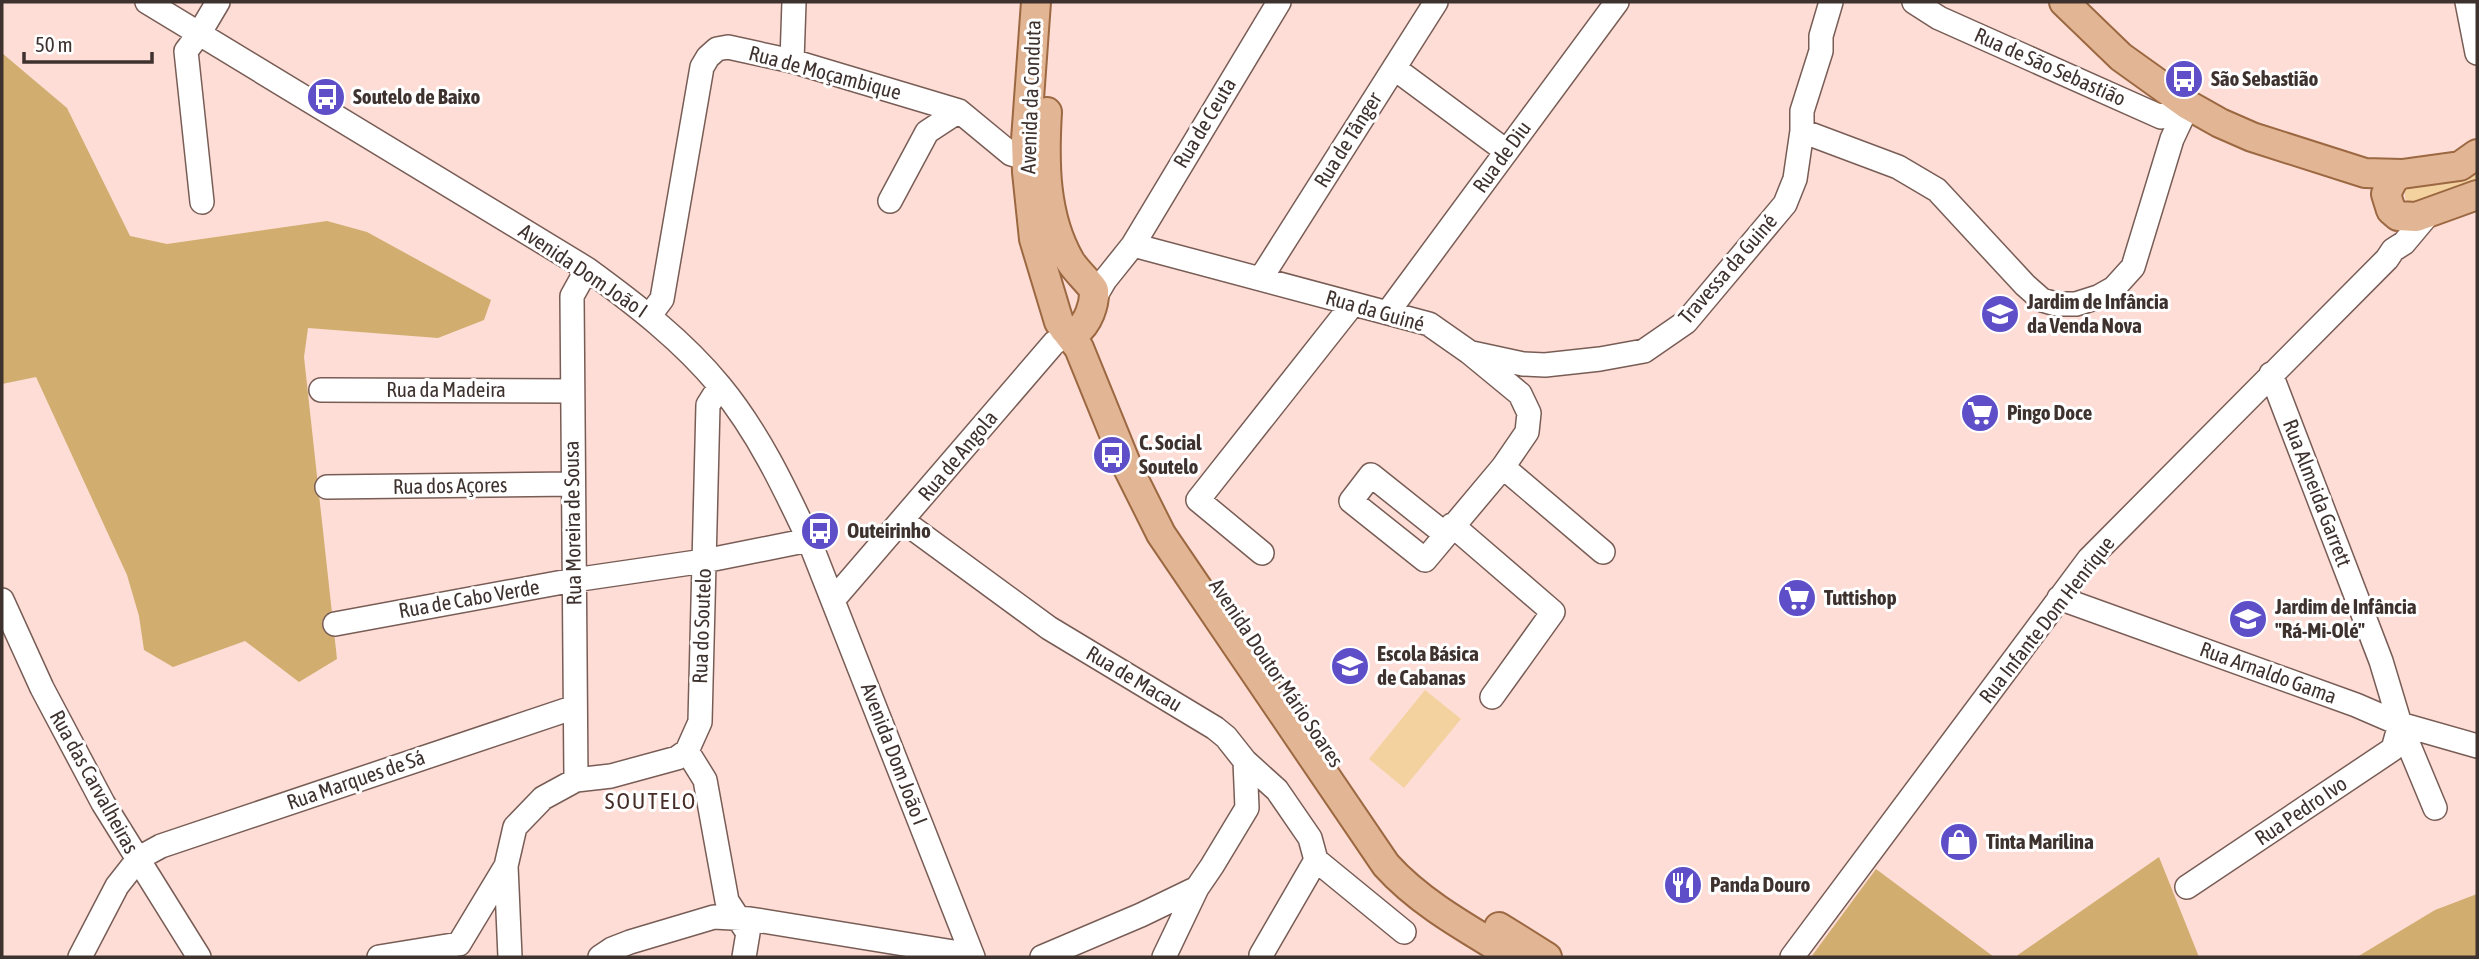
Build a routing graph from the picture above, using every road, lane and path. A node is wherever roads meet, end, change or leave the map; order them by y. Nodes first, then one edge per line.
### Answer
1 (147, 2) edge
2 (219, 2) edge
3 (794, 2) edge
4 (1035, 2) edge
5 (1055, 2) edge
6 (1279, 2) edge
7 (1436, 2) edge
8 (1617, 2) edge
9 (1831, 2) edge
10 (1914, 2) edge
11 (2064, 2) edge
12 (2467, 2) edge
13 (199, 34) junction
14 (227, 51) junction
15 (2477, 53) edge
16 (792, 61) junction
17 (1394, 68) junction
18 (2188, 105) junction
19 (959, 111) junction
20 (1802, 131) junction
21 (1506, 151) junction
22 (2477, 153) edge
23 (1026, 158) junction
24 (2393, 192) junction
25 (2477, 195) edge
26 (891, 201) dead end
27 (202, 202) dead end
28 (2430, 212) junction
29 (1133, 244) junction
30 (2393, 250) junction
31 (587, 269) junction
32 (1261, 278) junction
33 (1094, 286) junction
34 (1352, 305) junction
35 (1388, 313) junction
36 (650, 315) junction
37 (1067, 331) junction
38 (1469, 352) junction
39 (2271, 374) junction
40 (720, 386) junction
41 (321, 390) dead end
42 (572, 391) junction
43 (1503, 467) junction
44 (573, 484) junction
45 (327, 488) dead end
46 (903, 521) junction
47 (810, 540) junction
48 (1603, 552) dead end
49 (1262, 553) dead end
50 (704, 561) junction
51 (574, 580) junction
52 (2059, 598) junction
53 (2, 600) edge
54 (833, 600) junction
55 (335, 624) dead end
56 (1492, 696) dead end
57 (575, 708) junction
58 (2400, 724) junction
59 (2477, 746) edge
60 (687, 751) junction
61 (1245, 761) junction
62 (576, 780) junction
63 (1288, 806) junction
64 (1247, 807) junction
65 (2435, 808) dead end
66 (139, 858) junction
67 (1316, 860) junction
68 (506, 866) junction
69 (2187, 887) dead end
70 (1196, 888) junction
71 (1141, 915) junction
72 (737, 918) junction
73 (1404, 933) dead end
74 (1261, 955) dead end
75 (973, 956) edge
76 (1164, 956) edge
77 (79, 957) edge
78 (199, 957) edge
79 (379, 957) edge
80 (510, 957) edge
81 (600, 957) edge
82 (744, 957) edge
83 (1042, 957) edge
84 (1514, 957) edge
85 (1546, 957) edge
86 (1792, 957) edge

1 - 13 street, Avenida Dom João I
2 - 13 street
2 - 14 street
3 - 16 street
4 - 23 main road, Avenida da Conduta
5 - 33 main road, Avenida da Conduta
6 - 29 street, Rua de Ceuta
7 - 17 street, Rua de Tânger
8 - 21 street, Rua de Diu
9 - 20 street, Travessa da Guiné
10 - 18 street, Rua de São Sebastião
11 - 18 main road
12 - 15 street
13 - 14 street, Avenida Dom João I
13 - 27 street
14 - 31 street, Avenida Dom João I
16 - 19 street, Rua de Moçambique
16 - 36 street, Rua de Moçambique
17 - 21 street
17 - 32 street, Rua de Tânger
18 - 20 street
18 - 24 main road
19 - 23 street, Rua de Moçambique
19 - 26 street
20 - 38 street, Travessa da Guiné
21 - 35 street, Rua de Diu
22 - 24 main road
23 - 37 main road, Avenida da Conduta
24 - 28 main road
24 - 30 street
25 - 28 main road
28 - 30 street, Rua Infante Dom Henrique
29 - 32 street, Rua da Guiné
29 - 33 street, Rua de Angola
30 - 39 street, Rua Infante Dom Henrique
31 - 36 street, Avenida Dom João I
31 - 42 street, Rua Moreira de Sousa
32 - 34 street, Rua da Guiné
33 - 37 main road, Rua de Angola
34 - 35 street, Rua da Guiné
34 - 49 street
35 - 38 street, Rua da Guiné
36 - 40 street, Avenida Dom João I
37 - 46 street, Rua de Angola
37 - 84 main road, Avenida Doutor Mário Soares
37 - 85 main road, Avenida Doutor Mário Soares
38 - 43 street, Rua da Guiné
39 - 52 street, Rua Infante Dom Henrique
39 - 58 street, Rua Almeida Garrett
40 - 47 street, Avenida Dom João I
40 - 50 street, Rua do Soutelo
41 - 42 street, Rua da Madeira
42 - 44 street, Rua Moreira de Sousa
43 - 48 street
43 - 56 street, Rua da Guiné
44 - 45 street, Rua dos Açores
44 - 51 street, Rua Moreira de Sousa
46 - 54 street, Rua de Angola
46 - 61 street, Rua de Macau
47 - 50 street, Rua de Cabo Verde
47 - 54 street, Avenida Dom João I
50 - 51 street, Rua de Cabo Verde
50 - 60 street, Rua do Soutelo
51 - 55 street, Rua de Cabo Verde
51 - 57 street, Rua Moreira de Sousa
52 - 58 street, Rua Arnaldo Gama
52 - 86 street, Rua Infante Dom Henrique
53 - 66 street, Rua das Carvalheiras
54 - 75 street, Avenida Dom João I
57 - 62 street, Rua Moreira de Sousa
57 - 66 street, Rua Marques de Sá
58 - 59 street, Rua Arnaldo Gama
58 - 65 street, Rua Almeida Garrett
58 - 69 street, Rua Pedro Ivo
60 - 62 street
60 - 72 street
61 - 63 street, Rua de Macau
61 - 64 street
62 - 68 street
63 - 64 street
63 - 67 street, Rua de Macau
64 - 70 street
66 - 77 street, Rua das Carvalheiras
66 - 78 street
67 - 73 street
67 - 74 street
68 - 79 street
68 - 80 street
70 - 71 street
70 - 76 street
71 - 76 street
71 - 83 street
72 - 75 street
72 - 81 street
72 - 82 street

